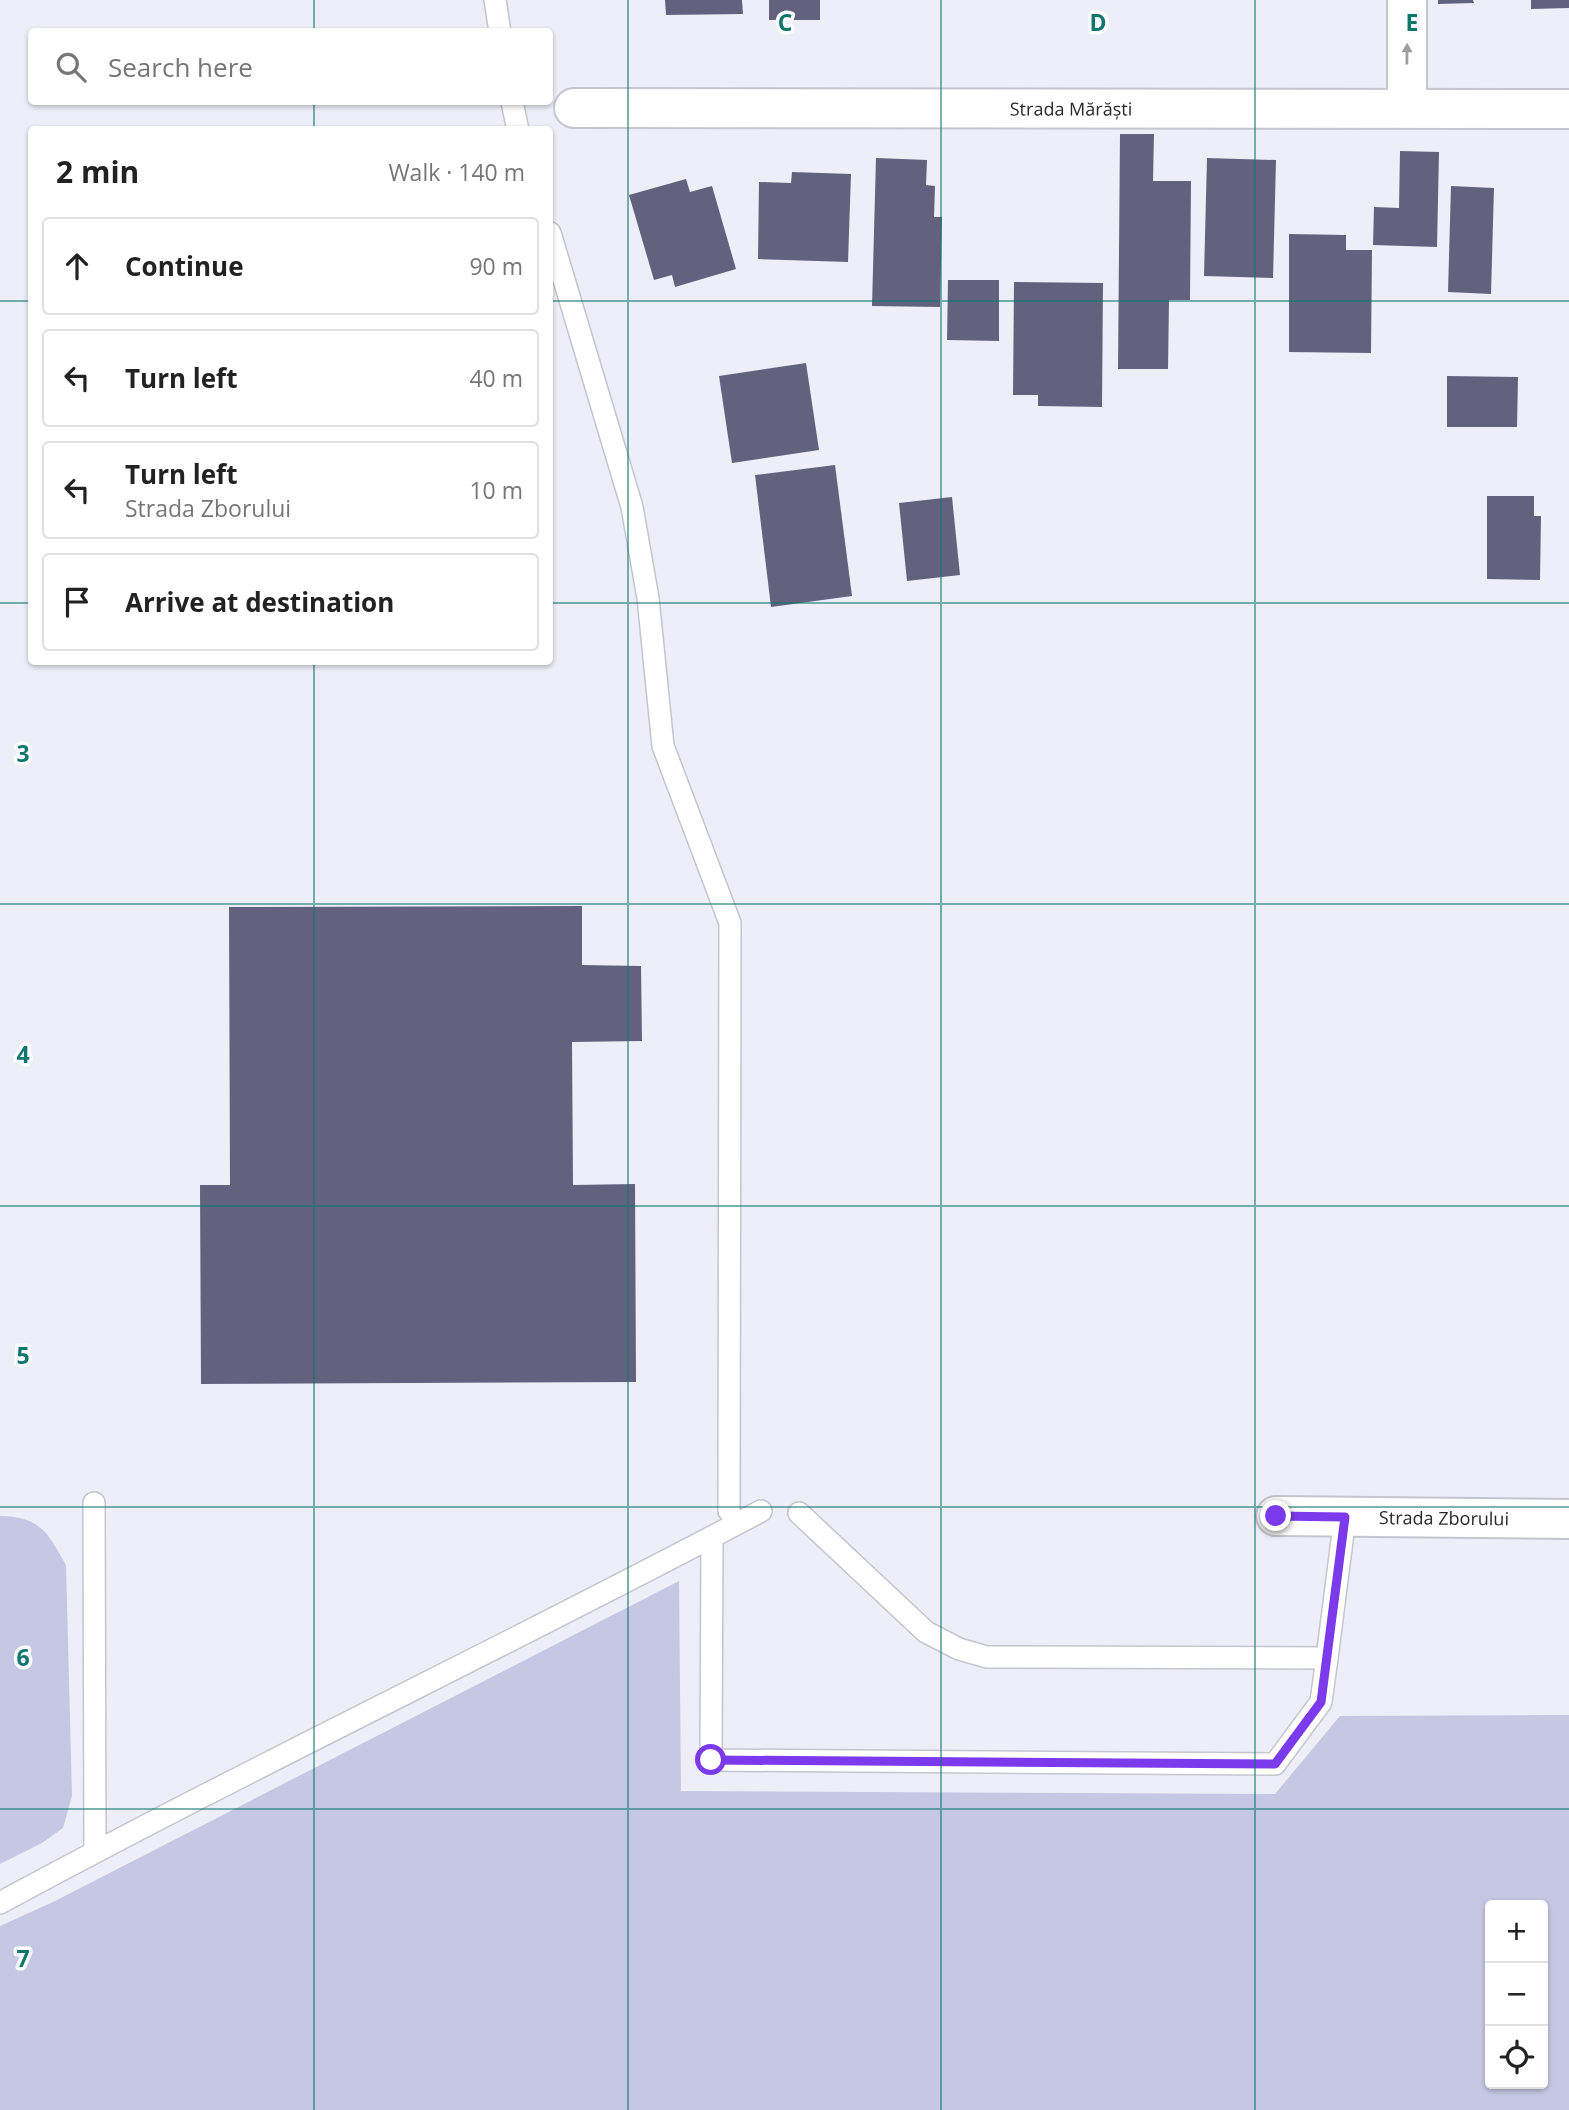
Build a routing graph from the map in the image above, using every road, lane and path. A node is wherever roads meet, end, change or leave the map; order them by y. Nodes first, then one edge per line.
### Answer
1 (495, 0) edge
2 (1407, 0) edge
3 (499, 28) edge
4 (513, 105) edge
5 (1407, 107) junction
6 (574, 108) dead end
7 (1569, 109) edge
8 (517, 126) edge
9 (553, 243) edge
10 (94, 1503) dead end
11 (729, 1511) dead end
12 (761, 1511) dead end
13 (799, 1513) dead end
14 (1276, 1516) dead end
15 (1345, 1517) junction
16 (1569, 1519) edge
17 (712, 1537) junction
18 (1327, 1658) junction
19 (95, 1852) junction
20 (0, 1903) edge

1 - 3 lane
5 -> 2 street
4 - 8 lane
5 - 6 street, Strada Mărăști
5 - 7 street, Strada Mărăști
9 - 11 lane
10 - 19 lane
12 - 17 lane
13 - 18 lane
14 - 15 street, Strada Zborului
15 - 16 street, Strada Zborului
15 - 18 lane
17 - 18 lane
17 - 19 lane
19 - 20 lane

